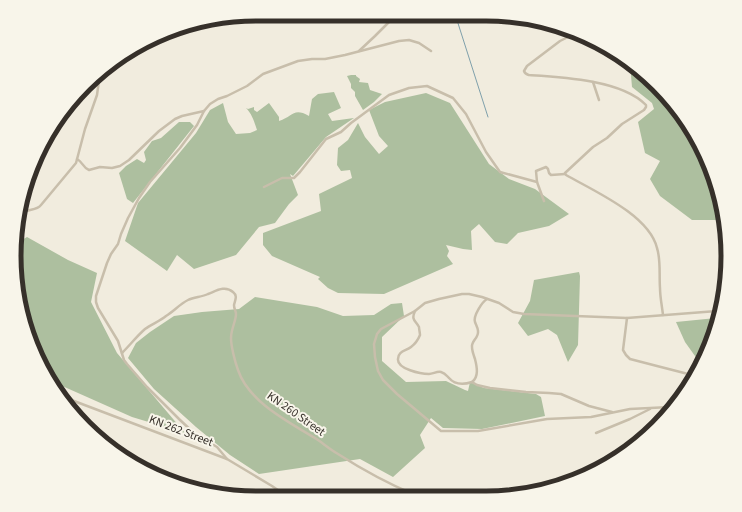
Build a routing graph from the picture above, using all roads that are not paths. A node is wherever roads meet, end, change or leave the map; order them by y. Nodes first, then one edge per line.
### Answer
1 (389, 21) edge
2 (570, 36) edge
3 (431, 51) dead end
4 (358, 52) junction
5 (99, 81) edge
6 (593, 82) junction
7 (599, 100) dead end
8 (204, 111) junction
9 (78, 158) junction
10 (565, 174) junction
11 (537, 182) junction
12 (264, 186) dead end
13 (544, 201) dead end
14 (26, 211) edge
15 (487, 299) junction
16 (415, 311) junction
17 (714, 311) edge
18 (664, 315) junction
19 (627, 318) junction
20 (122, 352) junction
21 (690, 374) edge
22 (472, 382) junction
23 (69, 398) edge
24 (666, 407) edge
25 (652, 408) junction
26 (613, 412) junction
27 (596, 433) dead end
28 (227, 459) junction
29 (279, 491) edge
30 (404, 491) edge

1 - 4 street
2 - 6 street
3 - 4 street
4 - 8 street
5 - 9 street
6 - 7 street
6 - 10 street
8 - 9 street
8 - 20 street
9 - 14 street
10 - 11 street
10 - 18 street
11 - 12 street
11 - 13 street
15 - 16 street
15 - 19 street
15 - 22 street
16 - 22 street
16 - 26 street
17 - 18 street
18 - 19 street
19 - 21 street
20 - 28 street
20 - 30 street, KN 260 Street
22 - 26 street
23 - 28 street, KN 262 Street
24 - 25 street
25 - 26 street
25 - 27 street
28 - 29 street, KN 262 Street

